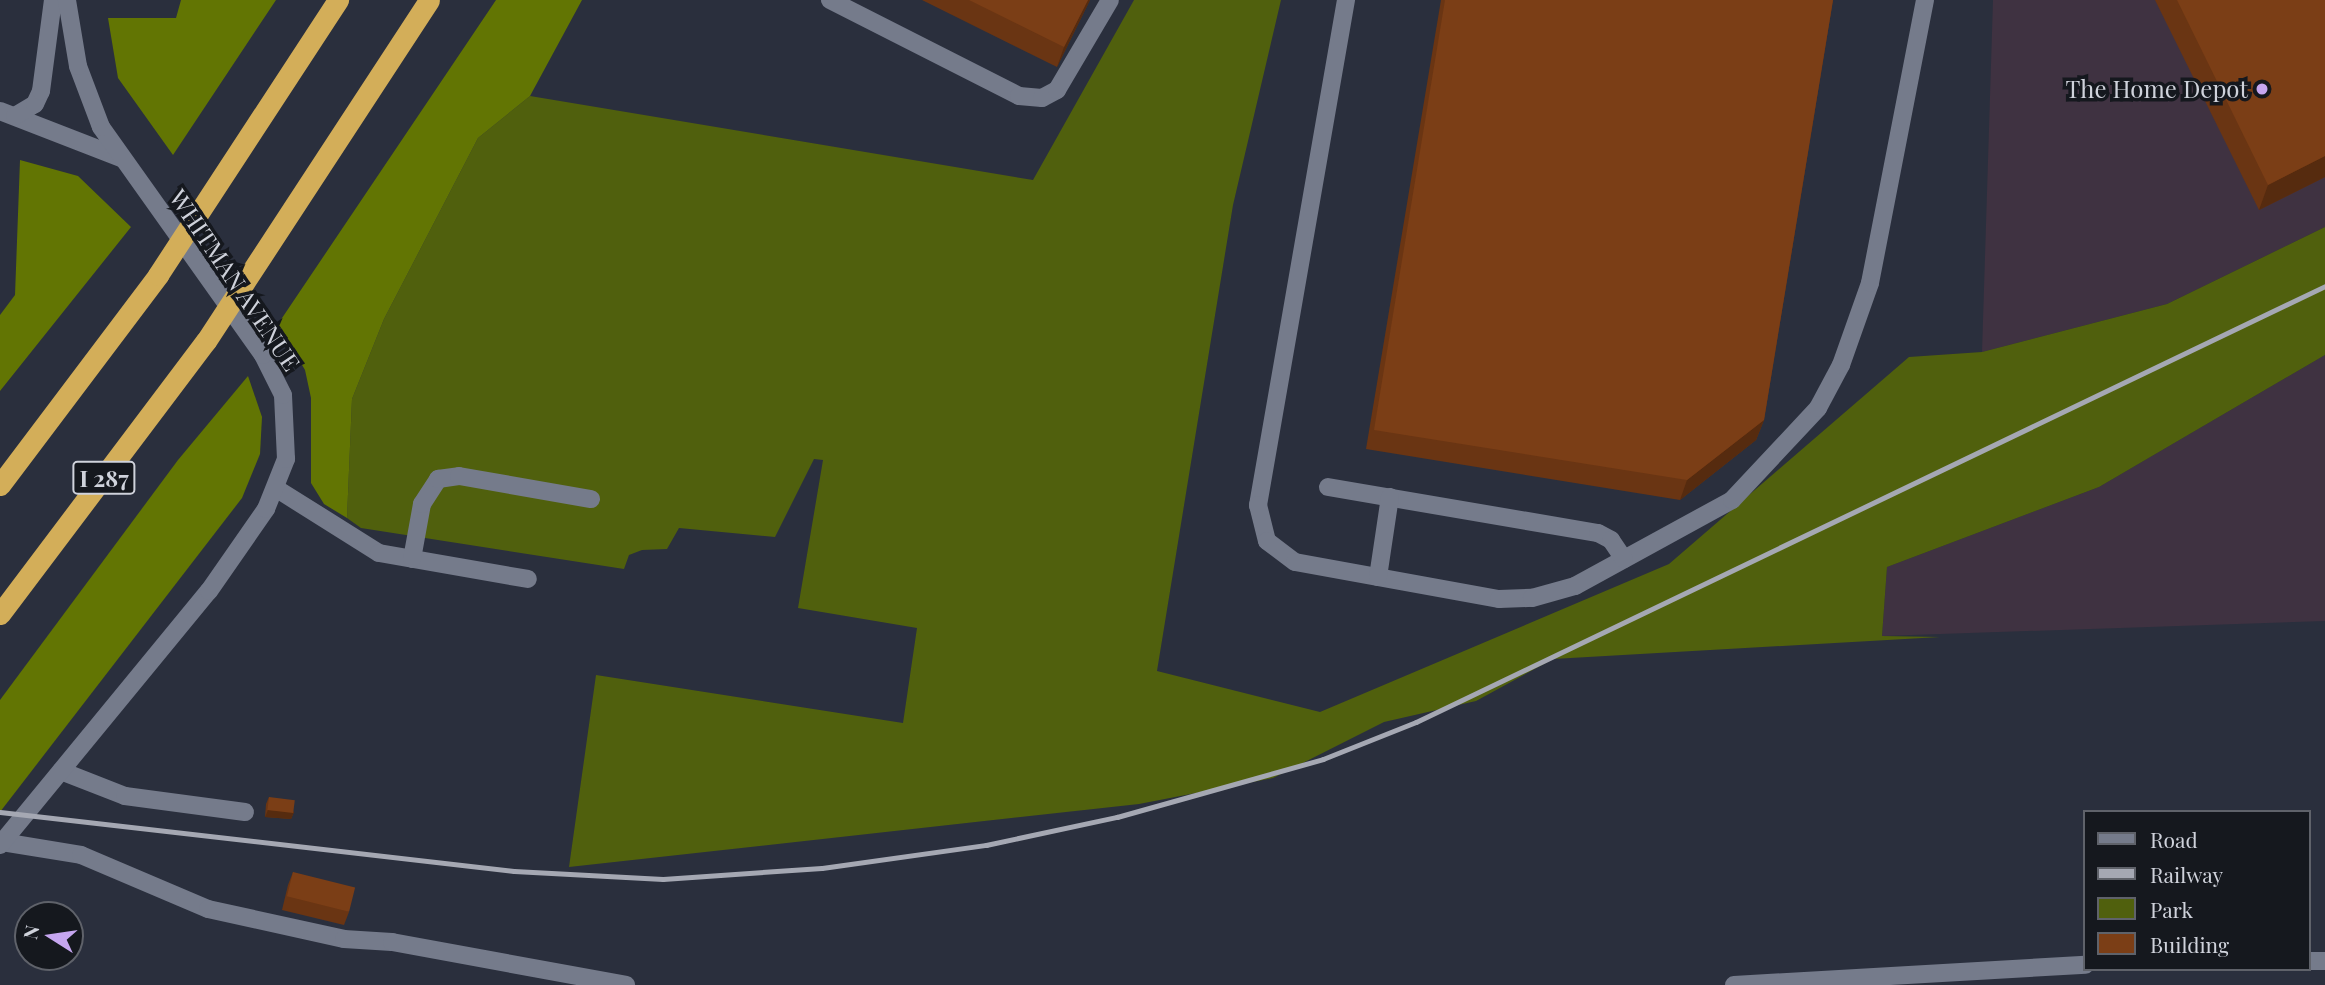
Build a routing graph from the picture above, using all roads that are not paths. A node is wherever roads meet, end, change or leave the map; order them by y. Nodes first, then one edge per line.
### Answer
1 (53, 0) edge
2 (67, 0) edge
3 (338, 0) edge
4 (429, 0) edge
5 (830, 0) edge
6 (1110, 0) edge
7 (1346, 0) edge
8 (1925, 0) edge
9 (4, 114) edge
10 (121, 158) junction
11 (0, 485) edge
12 (1328, 487) dead end
13 (277, 489) junction
14 (1390, 497) junction
15 (591, 499) dead end
16 (412, 559) junction
17 (1625, 559) junction
18 (1378, 577) junction
19 (528, 579) dead end
20 (0, 614) edge
21 (61, 771) junction
22 (245, 812) dead end
23 (1, 843) edge
24 (2084, 965) edge
25 (626, 985) edge
26 (1734, 985) edge

1 - 9 street
2 - 10 street, WHITMAN AVENUE
3 - 11 highway
4 - 20 highway, I 287
5 - 6 street
7 - 18 street
8 - 17 street
9 - 10 street
10 - 13 street, WHITMAN AVENUE
12 - 14 street
13 - 16 street
13 - 21 street, WHITMAN AVENUE
14 - 17 street
14 - 18 street
15 - 16 street
16 - 19 street
17 - 18 street
21 - 22 street
21 - 23 street, WHITMAN AVENUE
23 - 25 street
24 - 26 street

